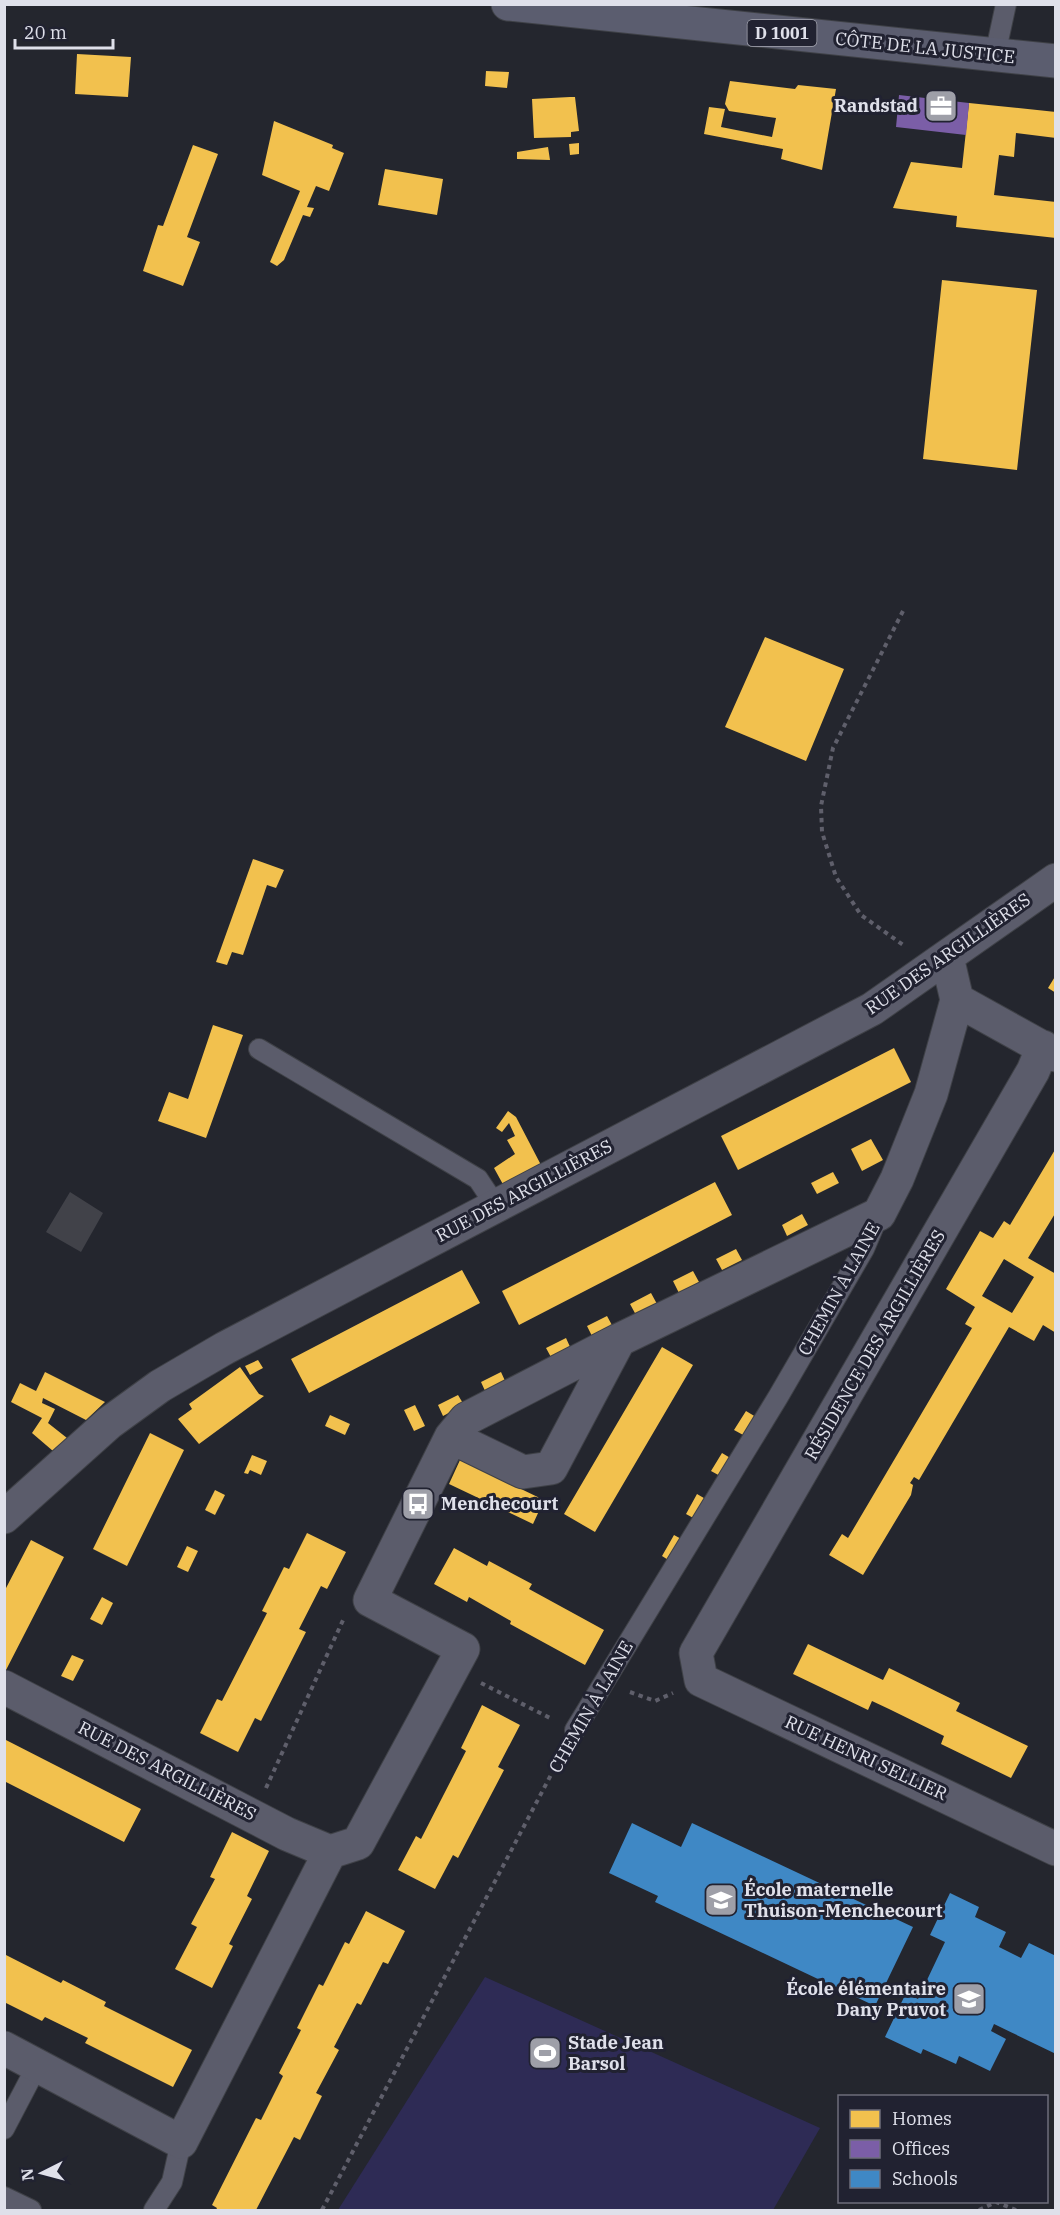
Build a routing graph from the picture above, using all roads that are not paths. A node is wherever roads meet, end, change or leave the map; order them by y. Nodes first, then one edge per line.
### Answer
1 (508, 4) edge
2 (1006, 4) edge
3 (995, 55) junction
4 (1056, 61) edge
5 (1056, 880) edge
6 (940, 962) junction
7 (957, 1000) junction
8 (259, 1049) dead end
9 (1049, 1051) edge
10 (496, 1206) junction
11 (879, 1214) junction
12 (619, 1340) junction
13 (451, 1437) junction
14 (4, 1517) edge
15 (698, 1667) joint
16 (4, 1687) edge
17 (574, 1730) road end
18 (1056, 1849) edge
19 (330, 1852) junction
20 (4, 2048) edge
21 (37, 2066) junction
22 (4, 2129) edge
23 (181, 2142) junction
24 (4, 2197) edge
25 (31, 2211) edge
26 (154, 2211) edge

1 - 3 main road, CÔTE DE LA JUSTICE / D 1001
2 - 3 lane
3 - 4 main road, CÔTE DE LA JUSTICE / D 1001
5 - 6 street, RUE DES ARGILLIÈRES
6 - 7 street
6 - 10 street, RUE DES ARGILLIÈRES
7 - 9 street
7 - 11 street
8 - 10 lane
9 - 15 street, RÉSIDENCE DES ARGILLIÈRES
10 - 14 street, RUE DES ARGILLIÈRES
11 - 12 street
11 - 17 lane, CHEMIN À LAINE
12 - 13 street
12 - 13 street
13 - 19 street
15 - 18 street, RUE HENRI SELLIER
16 - 19 street, RUE DES ARGILLIÈRES
19 - 23 street
20 - 21 street
21 - 22 lane
21 - 23 street
23 - 26 lane
24 - 25 lane

